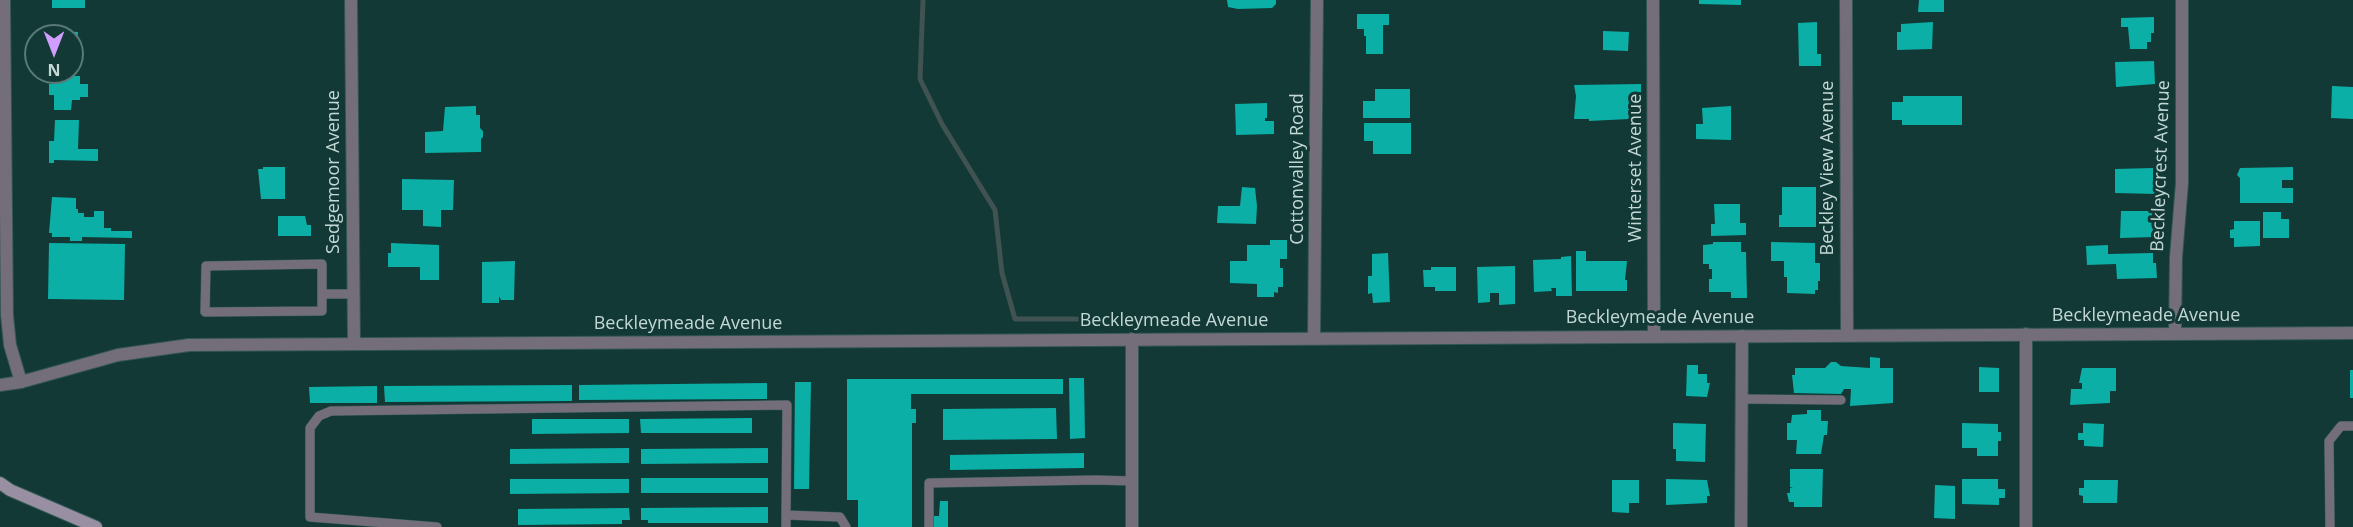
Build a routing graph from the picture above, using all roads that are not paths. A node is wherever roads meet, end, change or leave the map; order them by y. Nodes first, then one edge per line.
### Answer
1 (4, 0) edge
2 (351, 0) edge
3 (1317, 0) edge
4 (1653, 0) edge
5 (1846, 0) edge
6 (2182, 0) edge
7 (322, 294) junction
8 (353, 294) junction
9 (2175, 333) junction
10 (2353, 333) edge
11 (2026, 334) junction
12 (1846, 335) junction
13 (1654, 336) junction
14 (1742, 336) junction
15 (1314, 338) junction
16 (1132, 339) junction
17 (354, 344) junction
18 (21, 381) junction
19 (0, 385) edge
20 (1742, 399) junction
21 (1841, 400) dead end
22 (2353, 426) edge
23 (1132, 481) junction
24 (0, 483) edge
25 (786, 516) junction
26 (96, 527) edge
27 (436, 527) edge
28 (786, 527) edge
29 (846, 527) edge
30 (929, 527) edge
31 (1132, 527) edge
32 (1741, 527) edge
33 (2026, 527) edge
34 (2330, 527) edge

1 - 18 street
2 - 8 street, Sedgemoor Avenue
3 - 15 street, Cottonvalley Road
4 - 13 street, Winterset Avenue
5 - 12 street, Beckley View Avenue
6 - 9 street, Beckleycrest Avenue
7 - 7 lane
7 - 8 lane
8 - 17 street, Sedgemoor Avenue
9 - 10 street, Beckleymeade Avenue
9 - 11 street, Beckleymeade Avenue
11 - 12 street, Beckleymeade Avenue
11 - 33 street
12 - 14 street, Beckleymeade Avenue
13 - 14 street, Beckleymeade Avenue
13 - 15 street, Beckleymeade Avenue
14 - 20 street
15 - 16 street, Beckleymeade Avenue
16 - 17 street, Beckleymeade Avenue
16 - 23 street
17 - 18 street, Beckleymeade Avenue
18 - 19 street, Beckleymeade Avenue
20 - 21 lane
20 - 32 street
22 - 34 lane
23 - 30 lane
23 - 31 street
24 - 26 main road
25 - 27 lane
25 - 28 lane
25 - 29 lane

